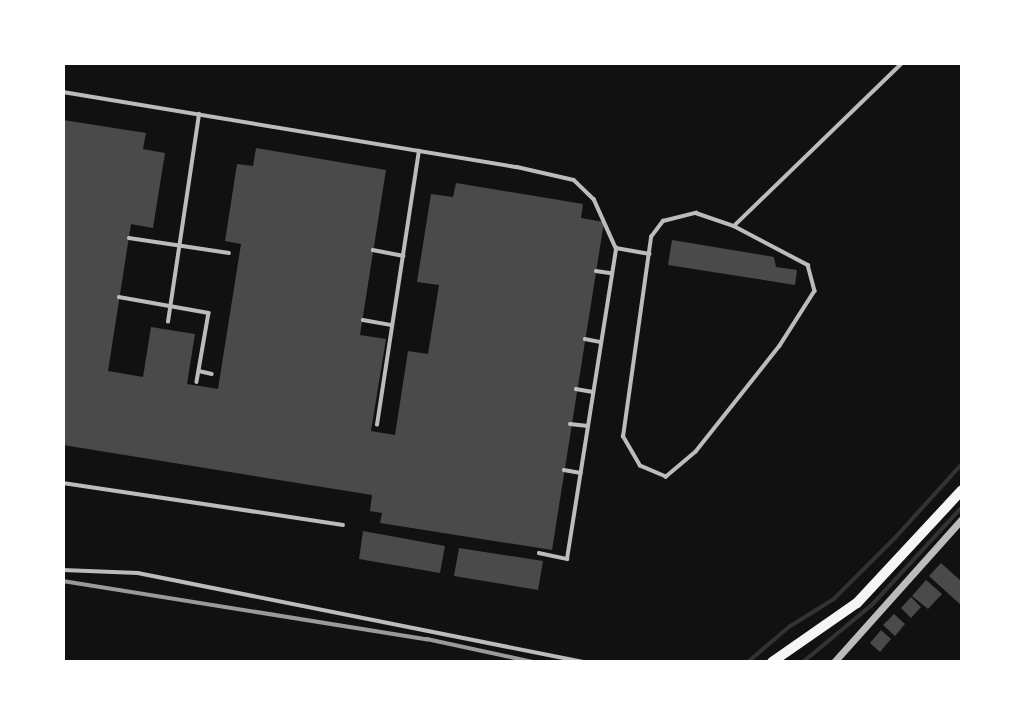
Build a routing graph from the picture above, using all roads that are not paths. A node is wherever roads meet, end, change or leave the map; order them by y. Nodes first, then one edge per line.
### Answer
1 (902, 63) edge
2 (63, 92) edge
3 (199, 114) junction
4 (419, 151) junction
5 (734, 226) junction
6 (130, 238) dead end
7 (180, 245) junction
8 (615, 248) junction
9 (373, 250) dead end
10 (229, 253) dead end
11 (649, 254) junction
12 (403, 256) junction
13 (596, 271) dead end
14 (612, 272) junction
15 (119, 297) dead end
16 (170, 305) junction
17 (363, 320) dead end
18 (168, 322) dead end
19 (392, 325) junction
20 (585, 339) dead end
21 (601, 342) junction
22 (199, 371) junction
23 (212, 374) dead end
24 (197, 382) dead end
25 (576, 389) dead end
26 (593, 392) junction
27 (570, 424) dead end
28 (377, 425) dead end
29 (588, 426) junction
30 (564, 470) dead end
31 (581, 473) junction
32 (63, 483) edge
33 (962, 490) edge
34 (962, 519) edge
35 (344, 526) dead end
36 (539, 553) dead end
37 (63, 570) edge
38 (583, 662) edge
39 (772, 662) edge
40 (834, 662) edge

1 - 5 lane
2 - 3 lane
3 - 4 lane
3 - 7 lane
4 - 8 lane
4 - 12 lane
5 - 11 lane
5 - 11 lane
6 - 7 lane
7 - 10 lane
7 - 16 lane
8 - 11 lane
8 - 14 lane
9 - 12 lane
12 - 19 lane
13 - 14 lane
14 - 21 lane
15 - 16 lane
16 - 18 lane
16 - 22 lane
17 - 19 lane
19 - 28 lane
20 - 21 lane
21 - 26 lane
22 - 23 lane
22 - 24 lane
25 - 26 lane
26 - 29 lane
27 - 29 lane
29 - 31 lane
30 - 31 lane
31 - 36 lane
32 - 35 lane
33 - 39 main road
34 - 40 street
37 - 38 lane

